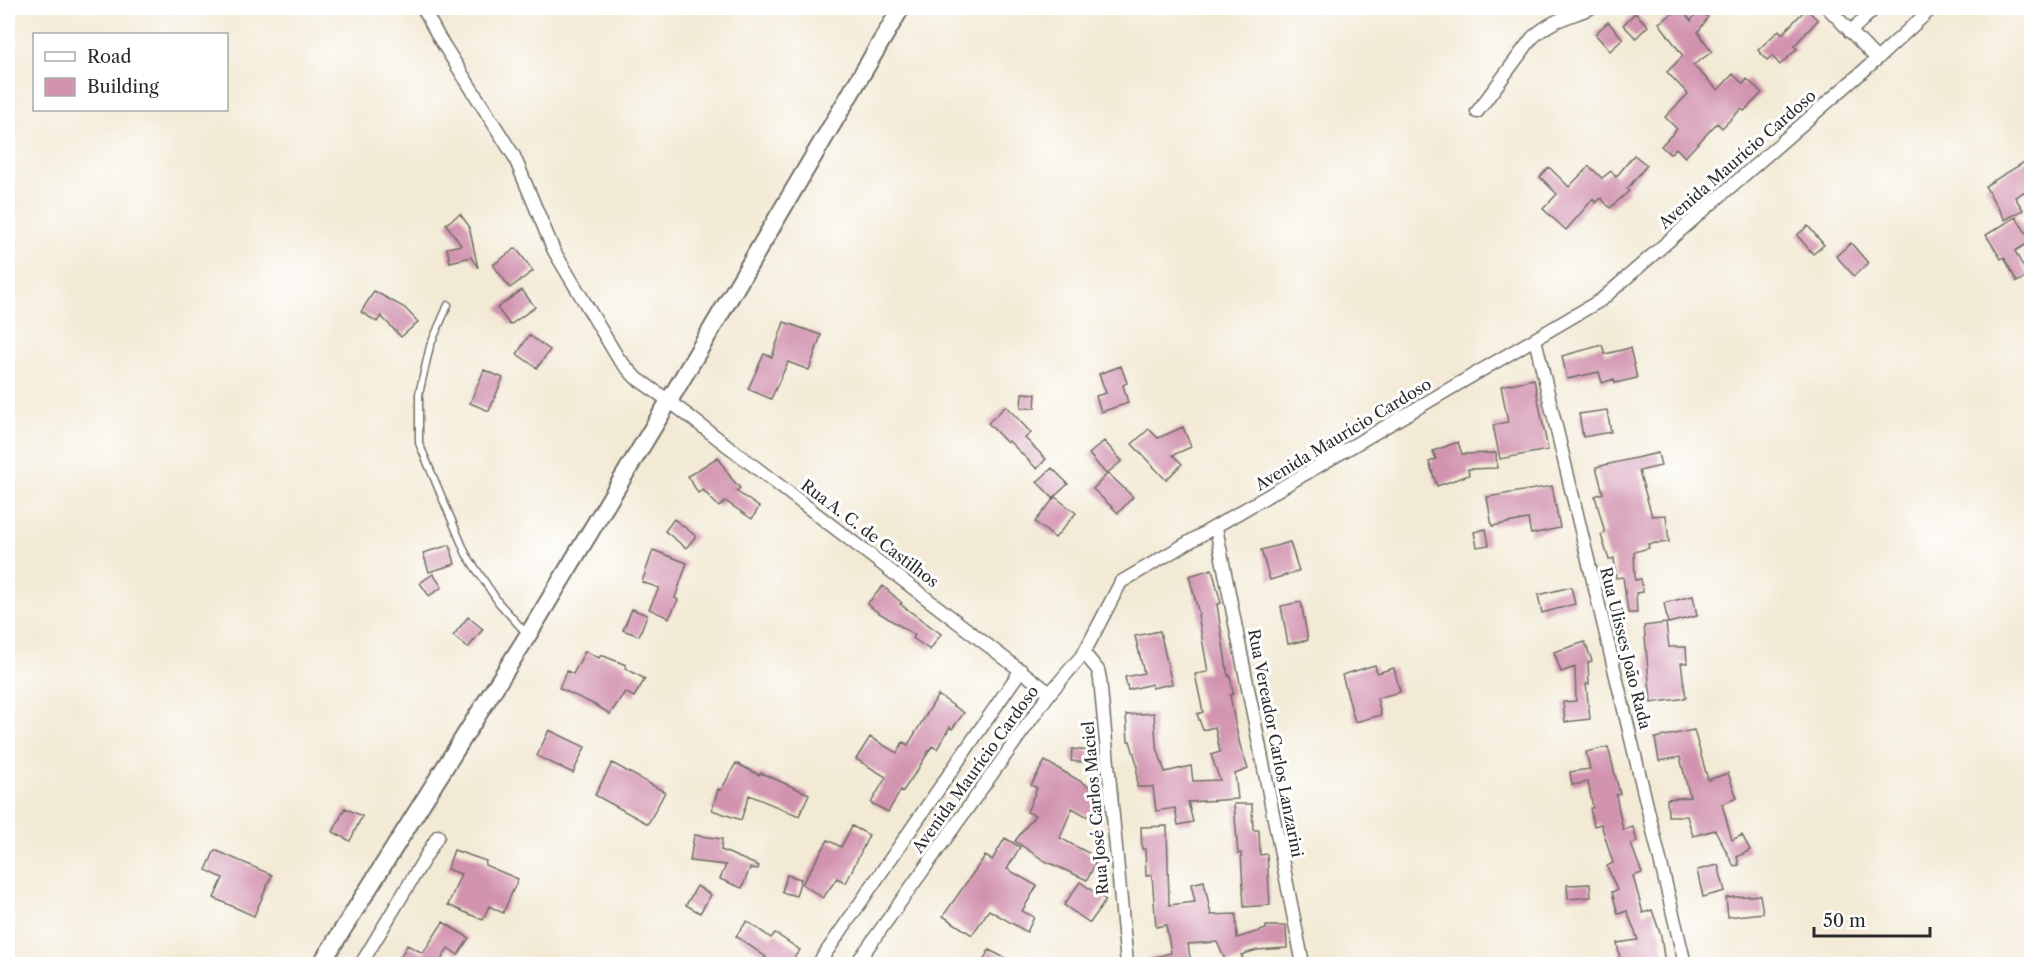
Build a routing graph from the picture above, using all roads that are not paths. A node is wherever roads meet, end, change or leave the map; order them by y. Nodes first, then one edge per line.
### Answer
1 (423, 8) edge
2 (901, 8) edge
3 (1591, 8) edge
4 (1828, 8) edge
5 (1875, 8) edge
6 (1932, 8) edge
7 (1851, 32) junction
8 (1876, 59) junction
9 (1477, 112) dead end
10 (448, 305) dead end
11 (1535, 339) junction
12 (669, 400) junction
13 (1216, 528) junction
14 (528, 635) junction
15 (1084, 653) junction
16 (1022, 670) junction
17 (1050, 693) junction
18 (438, 836) dead end
19 (321, 964) edge
20 (361, 964) edge
21 (818, 964) edge
22 (856, 964) edge
23 (1127, 964) edge
24 (1303, 964) edge
25 (1685, 964) edge

1 - 12 street, Rua A. C. de Castilhos
2 - 12 main road
3 - 9 street
4 - 7 street
5 - 7 street
6 - 8 street, Avenida Maurício Cardoso
7 - 8 street
8 - 11 street, Avenida Maurício Cardoso
10 - 14 lane
11 - 13 street, Avenida Maurício Cardoso
11 - 25 street, Rua Ulisses João Rada
12 - 14 main road
12 - 16 street, Rua A. C. de Castilhos
13 - 15 street, Avenida Maurício Cardoso
13 - 24 street, Rua Vereador Carlos Lanzarini
14 - 19 main road
15 - 17 street, Avenida Maurício Cardoso
15 - 23 street, Rua José Carlos Maciel
16 - 17 street, Rua A. C. de Castilhos
16 - 21 street, Avenida Maurício Cardoso
17 - 22 street, Avenida Maurício Cardoso
18 - 20 street

